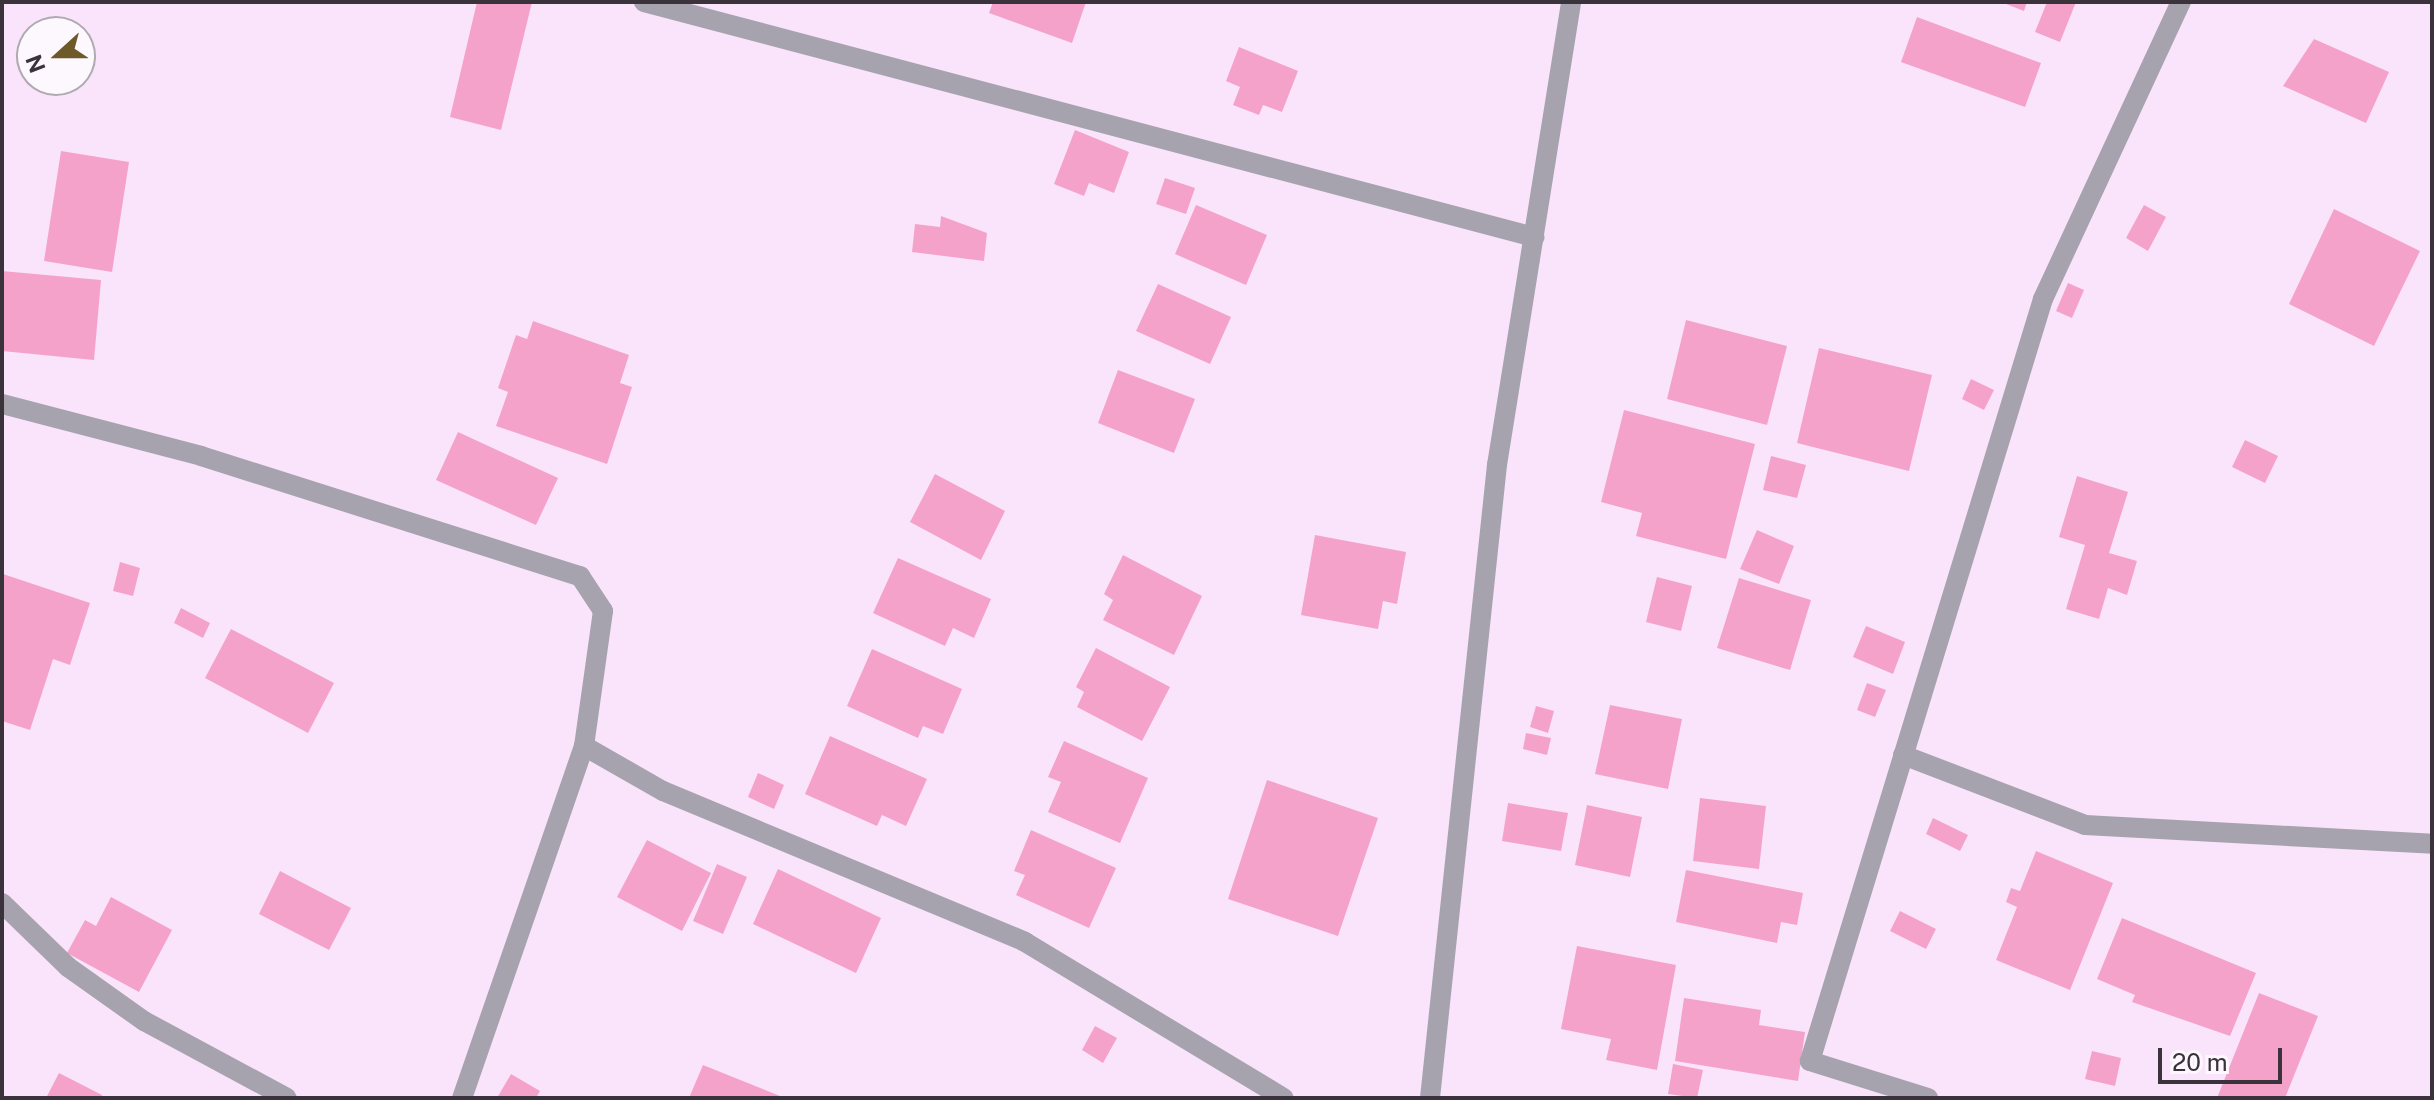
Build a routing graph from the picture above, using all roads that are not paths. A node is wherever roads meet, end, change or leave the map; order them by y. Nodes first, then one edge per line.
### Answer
1 (644, 2) edge
2 (1571, 2) edge
3 (2181, 2) edge
4 (689, 8) edge
5 (1534, 237) junction
6 (2, 404) edge
7 (584, 746) junction
8 (1903, 755) junction
9 (2432, 844) edge
10 (2, 903) edge
11 (287, 1098) edge
12 (462, 1098) edge
13 (1284, 1098) edge
14 (1430, 1098) edge
15 (1928, 1098) edge

1 - 4 street
2 - 5 street
3 - 8 street
4 - 5 street
5 - 14 street
6 - 7 street
7 - 12 street
7 - 13 street
8 - 9 street
8 - 15 street
10 - 11 street

